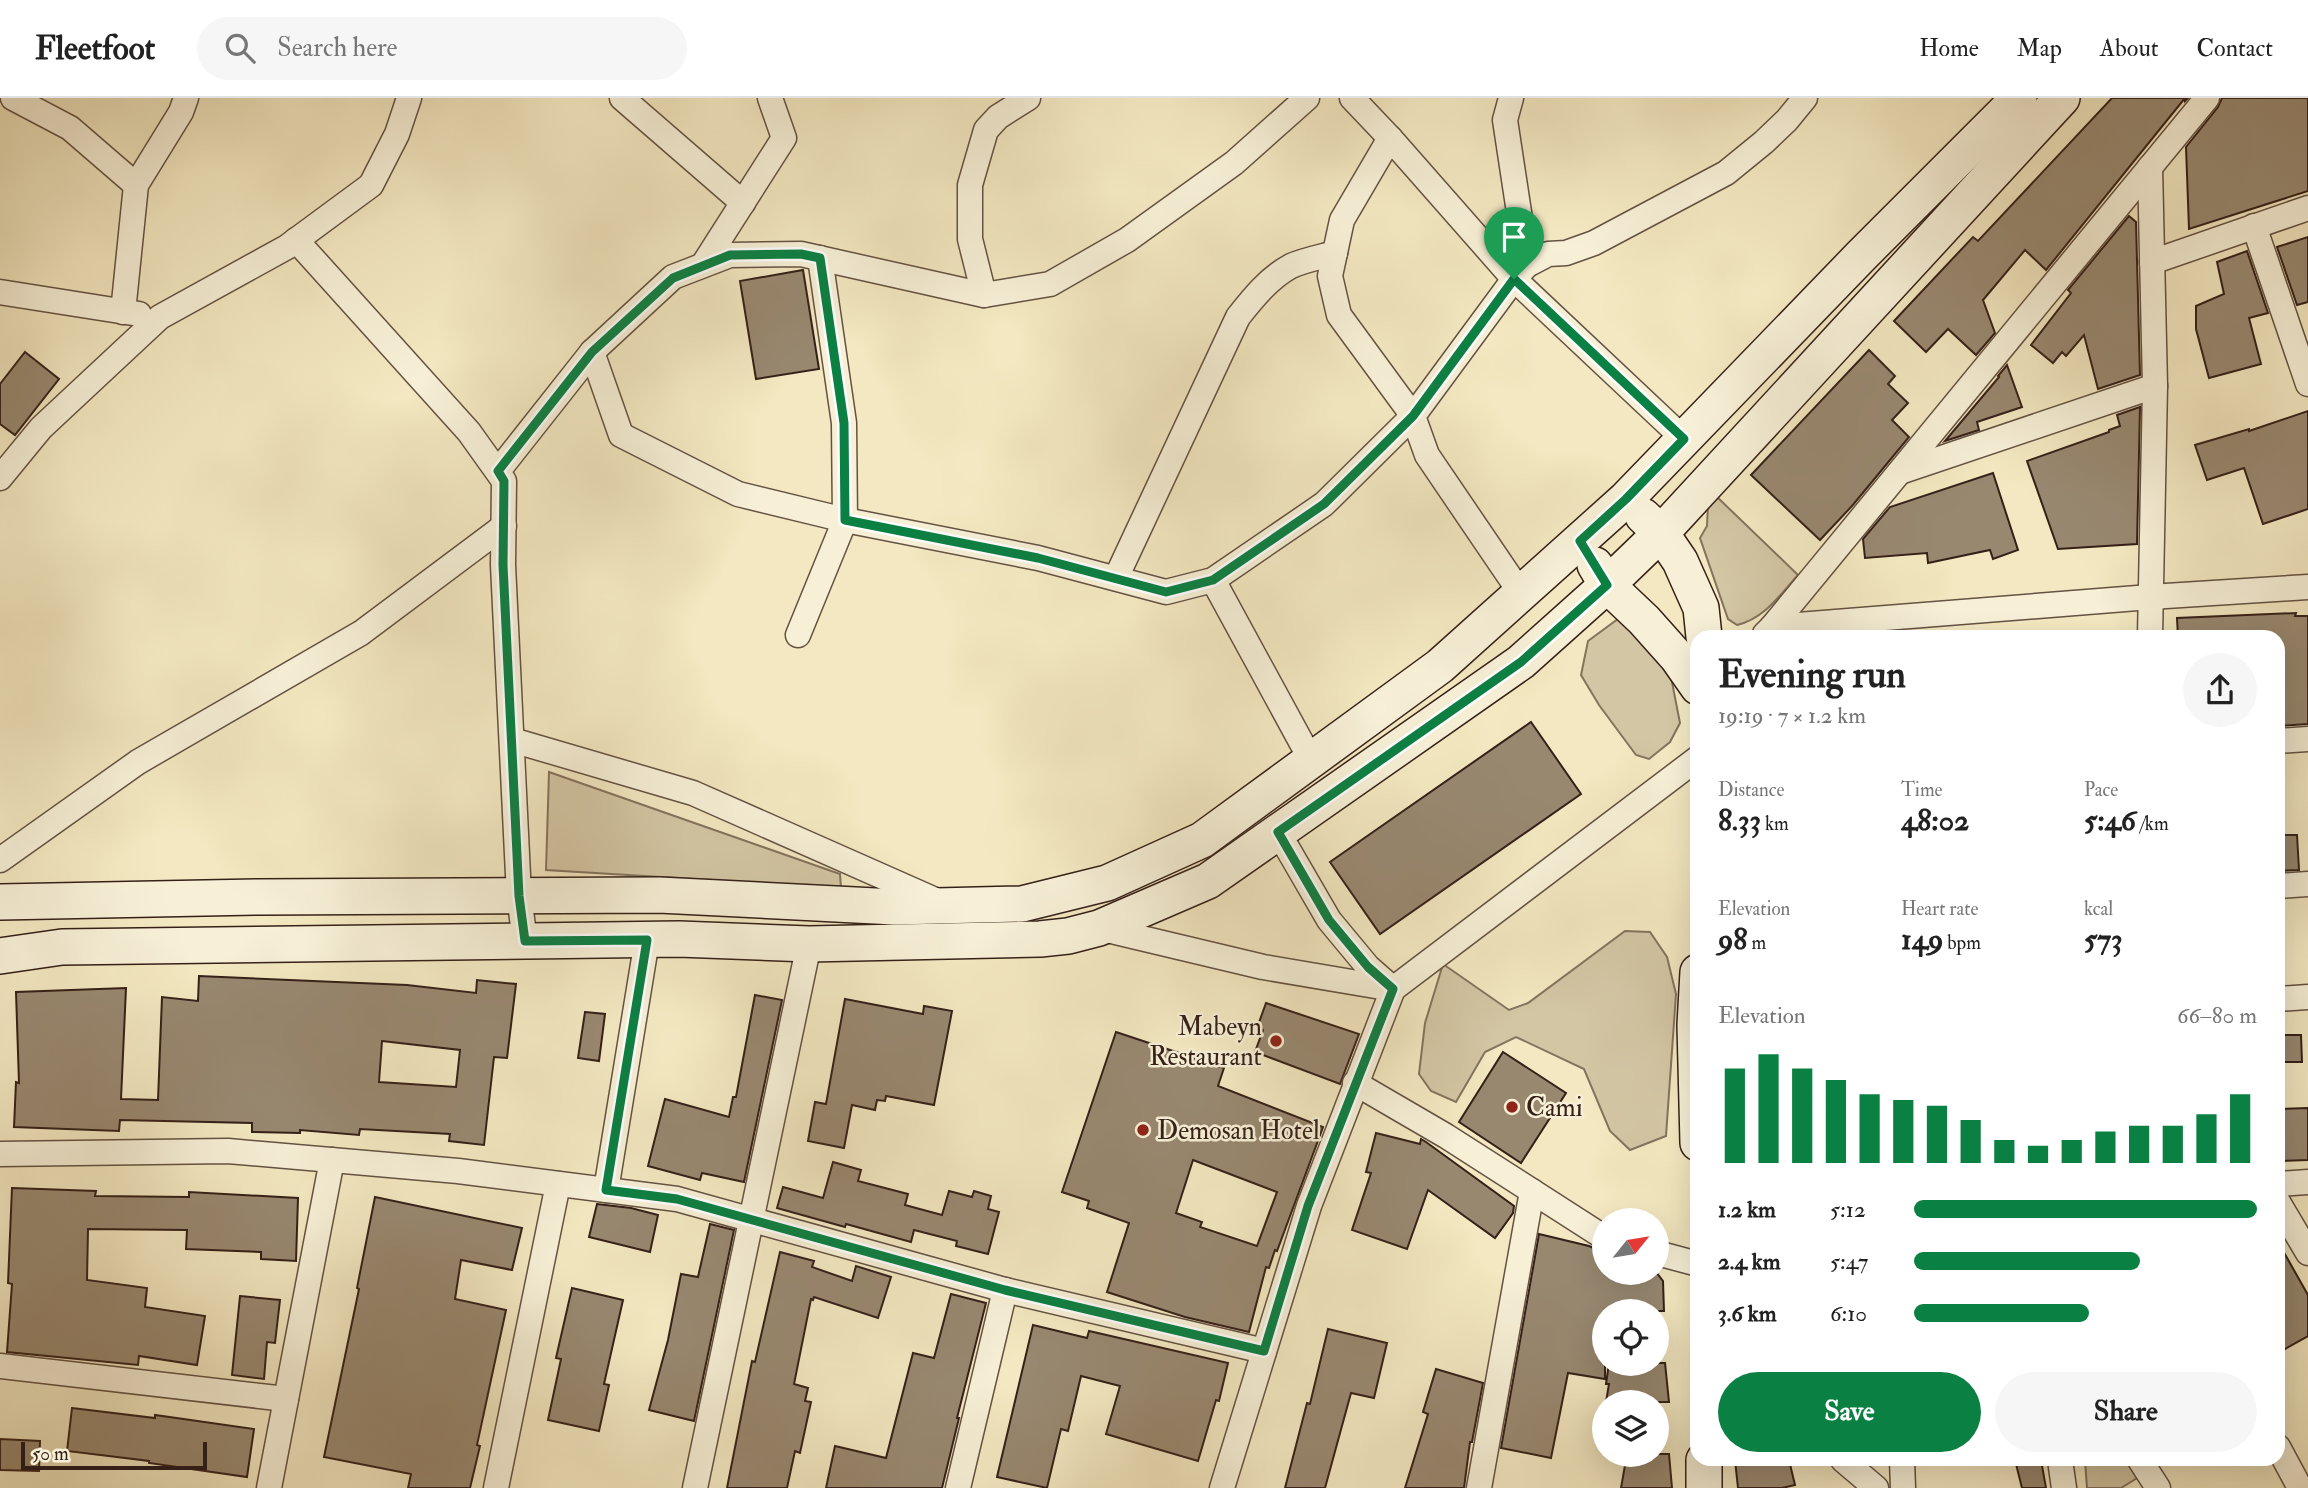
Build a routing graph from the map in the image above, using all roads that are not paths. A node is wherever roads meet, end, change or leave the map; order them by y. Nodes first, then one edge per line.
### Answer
1 (13, 98) edge
2 (186, 98) edge
3 (409, 98) edge
4 (622, 98) edge
5 (770, 98) edge
6 (1028, 98) edge
7 (1352, 98) edge
8 (1510, 98) edge
9 (1805, 98) edge
10 (2019, 98) edge
11 (2062, 98) edge
12 (2207, 98) edge
13 (1291, 102) edge
14 (1390, 138) junction
15 (2150, 167) junction
16 (136, 185) junction
17 (743, 203) junction
18 (2308, 208) edge
19 (2254, 226) junction
20 (296, 240) junction
21 (1335, 253) junction
22 (820, 258) junction
23 (2152, 261) junction
24 (703, 265) junction
25 (1521, 272) junction
26 (0, 292) edge
27 (984, 295) junction
28 (123, 312) junction
29 (160, 317) junction
30 (592, 352) junction
31 (2308, 384) edge
32 (2155, 386) junction
33 (1413, 416) junction
34 (1684, 439) junction
35 (498, 471) junction
36 (1899, 473) junction
37 (0, 478) edge
38 (1626, 499) junction
39 (845, 520) junction
40 (504, 526) junction
41 (1661, 533) junction
42 (1580, 541) junction
43 (1115, 578) junction
44 (1213, 580) junction
45 (1607, 585) junction
46 (2308, 587) edge
47 (1520, 592) junction
48 (2150, 597) junction
49 (1887, 628) edge
50 (1703, 630) edge
51 (1769, 630) edge
52 (1827, 630) edge
53 (2150, 630) edge
54 (798, 635) dead end
55 (1690, 676) edge
56 (2308, 739) edge
57 (512, 740) junction
58 (2285, 741) edge
59 (1311, 760) junction
60 (1690, 764) edge
61 (1278, 832) junction
62 (0, 860) edge
63 (2308, 884) edge
64 (2285, 886) edge
65 (519, 896) junction
66 (0, 902) edge
67 (947, 906) junction
68 (1099, 928) junction
69 (647, 940) junction
70 (525, 941) junction
71 (808, 944) junction
72 (0, 956) edge
73 (1393, 989) junction
74 (2308, 997) edge
75 (2285, 999) edge
76 (1355, 1083) junction
77 (0, 1154) edge
78 (332, 1160) junction
79 (2308, 1182) edge
80 (558, 1184) junction
81 (2285, 1184) edge
82 (606, 1190) junction
83 (1532, 1191) junction
84 (2285, 1214) edge
85 (752, 1220) junction
86 (1592, 1230) edge
87 (2308, 1253) edge
88 (1670, 1256) edge
89 (1690, 1262) edge
90 (1005, 1290) junction
91 (1264, 1351) junction
92 (0, 1366) edge
93 (286, 1399) junction
94 (2285, 1460) edge
95 (1704, 1466) edge
96 (1850, 1466) edge
97 (1902, 1466) edge
98 (2061, 1466) edge
99 (2144, 1466) edge
100 (269, 1488) edge
101 (496, 1488) edge
102 (695, 1488) edge
103 (958, 1488) edge
104 (1222, 1488) edge
105 (1479, 1488) edge
106 (1704, 1488) edge
107 (1876, 1488) edge
108 (1903, 1488) edge
109 (2064, 1488) edge
110 (2158, 1488) edge
111 (2300, 1488) edge

1 - 16 street
2 - 16 street
3 - 20 street
4 - 17 street
5 - 17 street
6 - 27 street
7 - 14 street
8 - 25 street
9 - 25 street
10 - 34 main road
11 - 41 main road
12 - 15 street
13 - 27 street
14 - 21 street
14 - 25 street
15 - 23 street
15 - 36 street
16 - 28 street
17 - 24 street
18 - 19 street
19 - 23 street
19 - 31 street
20 - 29 street
20 - 35 street
21 - 33 street
21 - 43 street
22 - 24 street
22 - 27 street
22 - 39 street
23 - 32 street
24 - 30 street
25 - 33 street
25 - 34 street
26 - 28 street
28 - 29 street
29 - 37 street
30 - 35 street
30 - 39 street
32 - 36 street
32 - 48 street
33 - 44 street
33 - 47 street
34 - 38 main road
35 - 40 street
36 - 51 street
38 - 41 main road
38 - 42 main road
39 - 43 street
39 - 54 street
40 - 57 street
40 - 62 street
41 - 45 main road
41 - 50 main road
42 - 45 main road
42 - 47 main road
43 - 44 street
44 - 59 street
45 - 55 main road
45 - 61 main road
46 - 48 street
47 - 59 main road
48 - 49 street
48 - 53 street
49 - 52 street
56 - 58 street
57 - 65 street
57 - 67 street
59 - 67 main road
60 - 73 street
61 - 68 main road
61 - 73 street
63 - 64 street
65 - 66 main road
65 - 67 main road
65 - 70 street
68 - 71 main road
68 - 73 street
69 - 70 main road
69 - 71 main road
69 - 82 street
70 - 72 main road
71 - 85 street
73 - 76 street
74 - 75 street
76 - 83 street
76 - 91 street
77 - 78 street
78 - 80 street
78 - 93 street
79 - 81 street
80 - 82 street
80 - 101 street
82 - 85 street
83 - 86 street
83 - 105 street
84 - 87 street
85 - 90 street
85 - 102 street
88 - 89 street
90 - 91 street
90 - 103 street
91 - 104 street
92 - 93 street
93 - 100 street
94 - 111 street
95 - 106 main road
96 - 107 street
97 - 108 street
98 - 109 street
99 - 110 street

